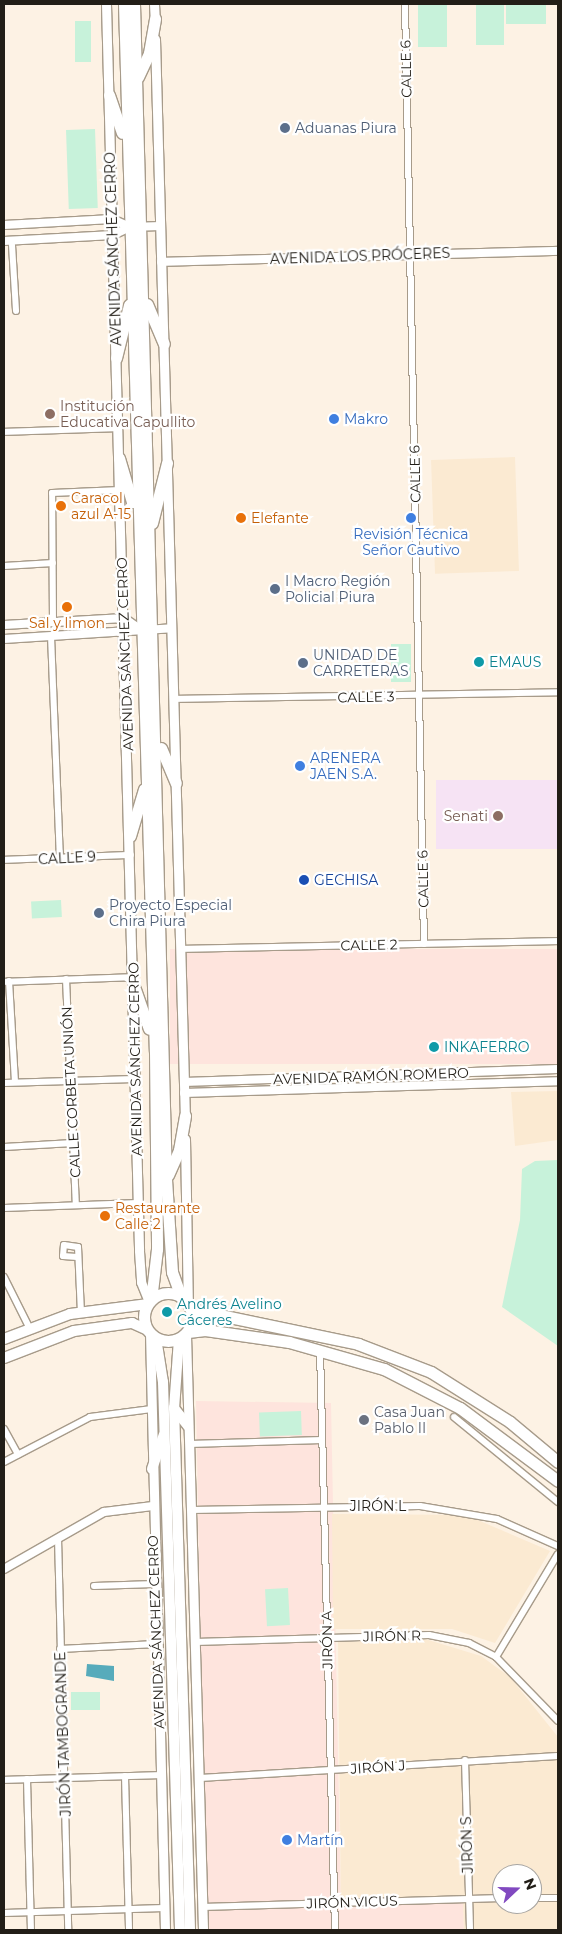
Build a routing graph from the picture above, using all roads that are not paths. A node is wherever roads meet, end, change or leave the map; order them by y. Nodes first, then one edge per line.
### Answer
1 (106, 4) edge
2 (124, 4) edge
3 (134, 4) edge
4 (154, 4) edge
5 (405, 4) edge
6 (154, 19) junction
7 (137, 81) junction
8 (109, 95) junction
9 (128, 156) junction
10 (112, 219) junction
11 (68, 221) junction
12 (4, 225) edge
13 (161, 226) junction
14 (135, 227) junction
15 (113, 235) junction
16 (69, 237) junction
17 (4, 241) edge
18 (12, 245) dead end
19 (558, 251) edge
20 (410, 253) junction
21 (161, 262) junction
22 (142, 283) junction
23 (132, 298) junction
24 (16, 311) dead end
25 (164, 344) junction
26 (116, 358) junction
27 (118, 428) junction
28 (4, 432) edge
29 (119, 458) junction
30 (167, 463) junction
31 (120, 490) junction
32 (138, 521) junction
33 (148, 534) junction
34 (53, 563) junction
35 (4, 566) edge
36 (124, 618) junction
37 (53, 622) junction
38 (4, 625) edge
39 (172, 628) junction
40 (146, 629) junction
41 (124, 630) junction
42 (52, 636) junction
43 (4, 639) edge
44 (558, 692) edge
45 (419, 696) junction
46 (173, 699) junction
47 (155, 726) junction
48 (176, 783) junction
49 (146, 785) junction
50 (130, 836) junction
51 (131, 855) junction
52 (60, 858) junction
53 (4, 860) edge
54 (558, 941) edge
55 (424, 944) junction
56 (180, 949) junction
57 (134, 977) junction
58 (66, 979) junction
59 (6, 982) edge
60 (135, 989) junction
61 (155, 1052) junction
62 (558, 1069) edge
63 (530, 1070) junction
64 (509, 1071) junction
65 (134, 1078) junction
66 (70, 1080) junction
67 (530, 1081) junction
68 (558, 1081) edge
69 (15, 1082) junction
70 (184, 1082) junction
71 (510, 1082) junction
72 (4, 1083) edge
73 (184, 1093) junction
74 (185, 1116) junction
75 (73, 1143) junction
76 (4, 1147) edge
77 (166, 1179) junction
78 (138, 1203) junction
79 (76, 1204) junction
80 (4, 1208) edge
81 (77, 1257) dead end
82 (4, 1278) edge
83 (150, 1302) junction
84 (187, 1303) junction
85 (81, 1312) junction
86 (260, 1322) junction
87 (29, 1327) junction
88 (151, 1333) junction
89 (184, 1335) junction
90 (258, 1337) junction
91 (4, 1339) edge
92 (320, 1349) junction
93 (4, 1358) edge
94 (467, 1392) junction
95 (174, 1408) junction
96 (151, 1410) junction
97 (457, 1412) junction
98 (188, 1426) junction
99 (4, 1428) edge
100 (165, 1432) junction
101 (322, 1440) junction
102 (189, 1444) junction
103 (18, 1454) junction
104 (4, 1462) edge
105 (558, 1462) edge
106 (152, 1469) junction
107 (558, 1481) edge
108 (558, 1502) edge
109 (324, 1505) junction
110 (153, 1506) junction
111 (191, 1510) junction
112 (58, 1538) junction
113 (558, 1546) edge
114 (558, 1554) edge
115 (4, 1569) edge
116 (155, 1584) junction
117 (94, 1586) dead end
118 (327, 1637) junction
119 (195, 1642) junction
120 (156, 1644) junction
121 (60, 1649) junction
122 (496, 1656) junction
123 (558, 1721) edge
124 (558, 1756) edge
125 (465, 1760) junction
126 (330, 1770) junction
127 (160, 1775) junction
128 (124, 1776) junction
129 (64, 1778) junction
130 (198, 1778) junction
131 (27, 1779) junction
132 (4, 1780) edge
133 (469, 1898) junction
134 (492, 1898) edge
135 (542, 1898) edge
136 (558, 1898) edge
137 (334, 1902) junction
138 (202, 1907) junction
139 (164, 1908) junction
140 (128, 1909) junction
141 (68, 1911) junction
142 (31, 1912) junction
143 (4, 1913) edge
144 (31, 1930) edge
145 (68, 1930) edge
146 (129, 1930) edge
147 (165, 1930) edge
148 (180, 1930) edge
149 (190, 1930) edge
150 (203, 1930) edge
151 (334, 1930) edge
152 (470, 1930) edge

1 - 8 main road, AVENIDA SÁNCHEZ CERRO
2 - 9 highway, AVENIDA SÁNCHEZ CERRO
3 - 7 highway, AVENIDA SÁNCHEZ CERRO
4 - 6 main road
5 - 20 street, CALLE 6
6 - 7 highway
6 - 13 main road
7 - 14 highway, AVENIDA SÁNCHEZ CERRO
8 - 9 highway
8 - 10 main road, AVENIDA SÁNCHEZ CERRO
9 - 14 highway, AVENIDA SÁNCHEZ CERRO
10 - 11 street
10 - 14 street
10 - 15 main road, AVENIDA SÁNCHEZ CERRO
11 - 12 street
11 - 16 street
13 - 14 street
13 - 21 main road
14 - 15 street
14 - 22 highway, AVENIDA SÁNCHEZ CERRO
14 - 23 highway, AVENIDA SÁNCHEZ CERRO
15 - 16 street
15 - 26 main road, AVENIDA SÁNCHEZ CERRO
16 - 17 street
18 - 24 street
19 - 20 street, AVENIDA LOS PRÓCERES
20 - 21 street, AVENIDA LOS PRÓCERES
20 - 45 street, CALLE 6
21 - 25 main road
22 - 25 highway
22 - 33 highway, AVENIDA SÁNCHEZ CERRO
23 - 26 highway
23 - 32 highway, AVENIDA SÁNCHEZ CERRO
25 - 30 main road
26 - 27 main road, AVENIDA SÁNCHEZ CERRO
27 - 28 street
27 - 29 main road, AVENIDA SÁNCHEZ CERRO
29 - 31 main road, AVENIDA SÁNCHEZ CERRO
29 - 32 highway
30 - 33 highway
30 - 39 main road
31 - 34 street
31 - 36 main road, AVENIDA SÁNCHEZ CERRO
32 - 40 highway, AVENIDA SÁNCHEZ CERRO
33 - 40 highway, AVENIDA SÁNCHEZ CERRO
34 - 35 street
34 - 37 street
36 - 37 street
36 - 40 street
36 - 41 main road, AVENIDA SÁNCHEZ CERRO
37 - 38 street
39 - 40 street
39 - 46 main road
40 - 41 street
40 - 47 highway, AVENIDA SÁNCHEZ CERRO
40 - 49 highway, AVENIDA SÁNCHEZ CERRO
41 - 42 street
41 - 50 main road, AVENIDA SÁNCHEZ CERRO
42 - 43 street
42 - 52 street
44 - 45 street, CALLE 3
45 - 46 street, CALLE 3
45 - 55 street, CALLE 6
46 - 48 main road
47 - 48 highway
47 - 77 highway, AVENIDA SÁNCHEZ CERRO
48 - 56 main road
49 - 50 highway
49 - 61 highway, AVENIDA SÁNCHEZ CERRO
50 - 51 main road, AVENIDA SÁNCHEZ CERRO
51 - 52 street, CALLE 9
51 - 57 main road, AVENIDA SÁNCHEZ CERRO
52 - 53 street, CALLE 9
54 - 55 street, CALLE 2
55 - 56 street, CALLE 2
56 - 70 main road
57 - 58 street
57 - 60 main road, AVENIDA SÁNCHEZ CERRO
58 - 59 street
58 - 66 street, CALLE CORBETA UNIÓN
59 - 69 street
60 - 61 highway
60 - 65 main road, AVENIDA SÁNCHEZ CERRO
61 - 83 highway, AVENIDA SÁNCHEZ CERRO
62 - 63 street, AVENIDA RAMÓN ROMERO
63 - 64 street, AVENIDA RAMÓN ROMERO
63 - 67 street
64 - 70 street, AVENIDA RAMÓN ROMERO
64 - 71 street
65 - 66 street
65 - 78 main road, AVENIDA SÁNCHEZ CERRO
66 - 69 street
66 - 75 street, CALLE CORBETA UNIÓN
67 - 68 street, AVENIDA RAMÓN ROMERO
67 - 71 street, AVENIDA RAMÓN ROMERO
69 - 72 street
70 - 73 main road
71 - 73 street, AVENIDA RAMÓN ROMERO
73 - 74 main road
74 - 77 highway
74 - 84 main road
75 - 76 street
75 - 79 street, CALLE CORBETA UNIÓN
77 - 84 highway, AVENIDA SÁNCHEZ CERRO
78 - 79 street
78 - 83 main road, AVENIDA SÁNCHEZ CERRO
79 - 80 street
81 - 85 street
82 - 87 street
83 - 84 highway
83 - 85 main road
83 - 88 highway
84 - 86 highway
84 - 89 highway
85 - 87 main road
86 - 90 highway
86 - 94 highway
87 - 91 main road
88 - 89 highway
88 - 93 main road
88 - 96 main road, AVENIDA SÁNCHEZ CERRO
88 - 100 main road, AVENIDA SÁNCHEZ CERRO
89 - 90 highway
89 - 95 main road, AVENIDA SÁNCHEZ CERRO
89 - 98 main road
90 - 92 highway
92 - 97 highway
92 - 101 street, JIRÓN A
94 - 97 highway
94 - 105 highway
95 - 98 main road
95 - 149 main road, AVENIDA SÁNCHEZ CERRO
96 - 103 street
96 - 106 main road, AVENIDA SÁNCHEZ CERRO
97 - 107 highway
97 - 108 street
98 - 102 main road
99 - 103 street
100 - 106 main road
100 - 148 main road, AVENIDA SÁNCHEZ CERRO
101 - 102 street
101 - 109 street, JIRÓN A
102 - 111 main road
103 - 104 street
106 - 110 main road, AVENIDA SÁNCHEZ CERRO
109 - 111 street, JIRÓN L
109 - 113 street, JIRÓN L
109 - 118 street, JIRÓN A
110 - 112 street
110 - 116 main road, AVENIDA SÁNCHEZ CERRO
111 - 119 main road
112 - 115 street
112 - 121 street, JIRÓN TAMBOGRANDE
114 - 122 street
116 - 117 street
116 - 120 main road, AVENIDA SÁNCHEZ CERRO
118 - 119 street, JIRÓN R
118 - 122 street, JIRÓN R
118 - 126 street, JIRÓN A
119 - 130 main road
120 - 121 street
120 - 127 main road, AVENIDA SÁNCHEZ CERRO
121 - 129 street, JIRÓN TAMBOGRANDE
122 - 123 street, JIRÓN R
124 - 125 street, JIRÓN J
125 - 126 street, JIRÓN J
125 - 133 street, JIRÓN S
126 - 130 street, JIRÓN J
126 - 137 street, JIRÓN A
127 - 128 street
127 - 139 main road, AVENIDA SÁNCHEZ CERRO
128 - 129 street
128 - 140 street
129 - 131 street
129 - 141 street, JIRÓN TAMBOGRANDE
130 - 138 main road
131 - 132 street
131 - 142 street
133 - 134 street, JIRÓN VICUS
133 - 137 street, JIRÓN VICUS
133 - 152 street, JIRÓN S
135 - 136 street
137 - 138 street, JIRÓN VICUS
137 - 151 street, JIRÓN A
138 - 150 main road
139 - 140 street
139 - 147 main road, AVENIDA SÁNCHEZ CERRO
140 - 141 street
140 - 146 street
141 - 142 street
141 - 145 street, JIRÓN TAMBOGRANDE
142 - 143 street
142 - 144 street

